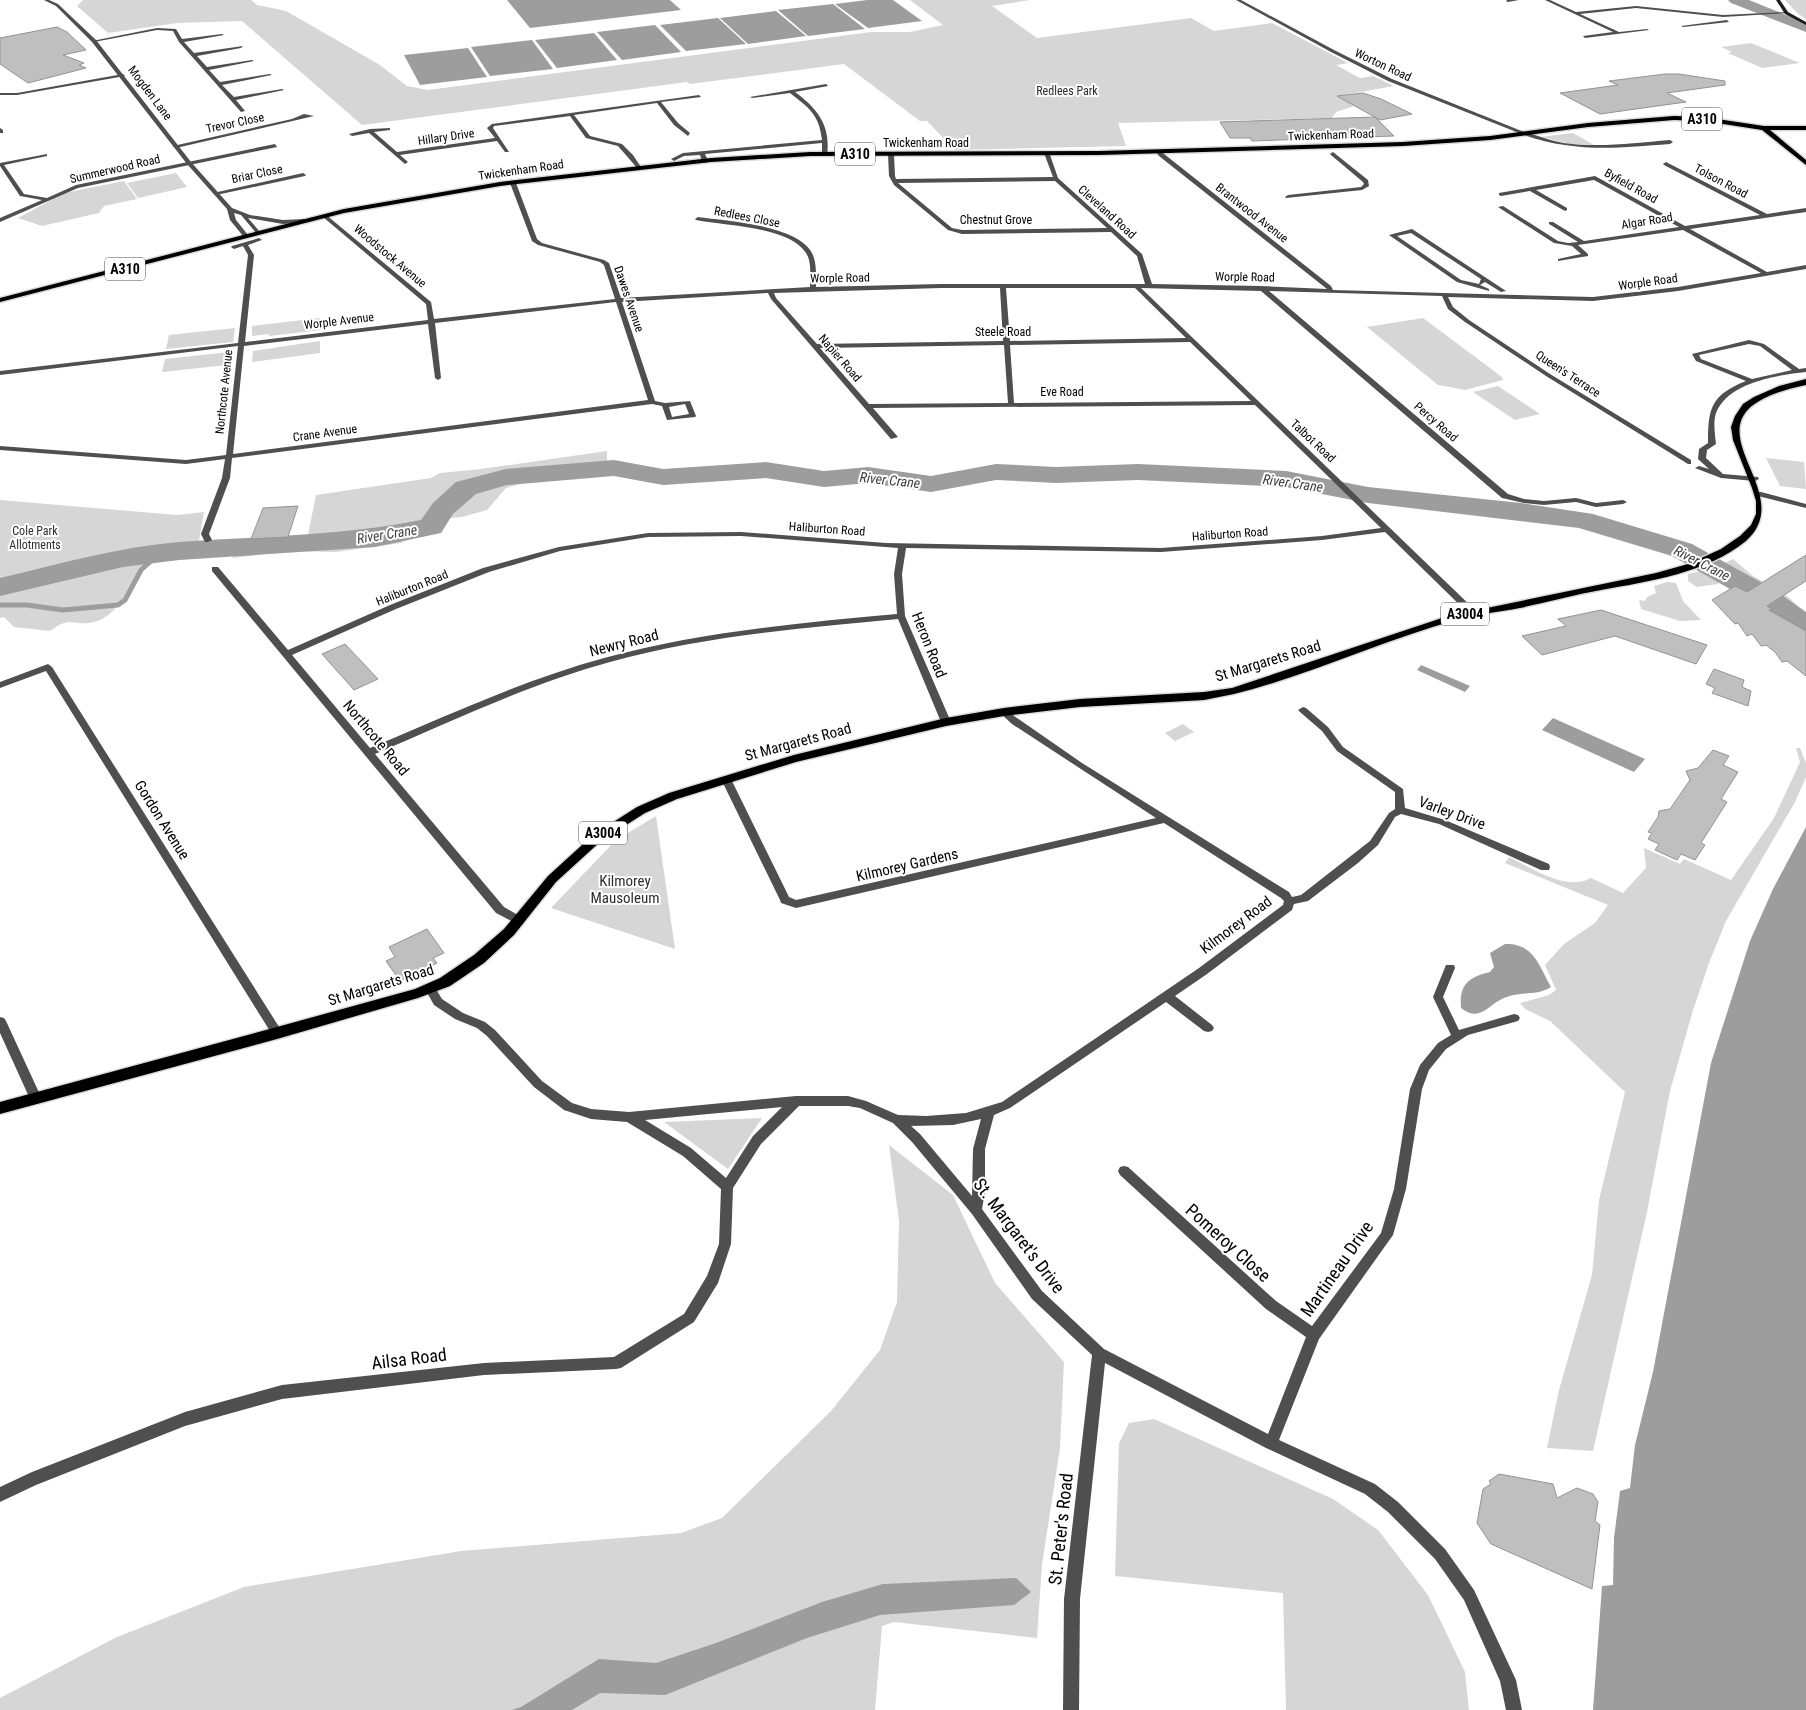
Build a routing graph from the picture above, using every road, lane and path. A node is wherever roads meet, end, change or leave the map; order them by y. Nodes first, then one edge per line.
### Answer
1 (46, 0) edge
2 (1238, 0) edge
3 (1517, 0) edge
4 (1547, 0) edge
5 (1778, 0) edge
6 (1508, 1) edge
7 (1648, 1) edge
8 (1651, 7) junction
9 (1786, 12) junction
10 (1577, 14) junction
11 (1723, 16) junction
12 (1806, 24) edge
13 (1683, 26) dead end
14 (1647, 30) dead end
15 (1618, 33) junction
16 (222, 35) dead end
17 (1585, 37) dead end
18 (94, 41) junction
19 (181, 41) junction
20 (241, 47) dead end
21 (193, 55) junction
22 (252, 61) dead end
23 (205, 69) junction
24 (123, 75) junction
25 (270, 75) dead end
26 (219, 84) junction
27 (826, 85) dead end
28 (282, 90) dead end
29 (791, 91) junction
30 (2, 95) edge
31 (699, 96) dead end
32 (752, 97) dead end
33 (232, 99) junction
34 (658, 101) junction
35 (243, 111) dead end
36 (570, 114) junction
37 (298, 119) dead end
38 (1764, 128) junction
39 (1806, 128) edge
40 (388, 129) dead end
41 (370, 132) junction
42 (352, 134) dead end
43 (688, 134) dead end
44 (1526, 134) junction
45 (498, 139) junction
46 (824, 141) junction
47 (1670, 142) dead end
48 (176, 146) junction
49 (275, 146) dead end
50 (507, 152) dead end
51 (1159, 152) junction
52 (1047, 153) junction
53 (45, 154) dead end
54 (396, 154) junction
55 (825, 154) junction
56 (1333, 154) dead end
57 (704, 157) junction
58 (891, 158) junction
59 (674, 159) dead end
60 (405, 162) dead end
61 (189, 163) junction
62 (1806, 163) edge
63 (1666, 164) dead end
64 (638, 167) junction
65 (302, 175) dead end
66 (1056, 179) junction
67 (894, 181) junction
68 (513, 182) junction
69 (1531, 189) junction
70 (216, 193) junction
71 (1501, 194) dead end
72 (1288, 197) dead end
73 (46, 199) junction
74 (1501, 207) dead end
75 (230, 209) junction
76 (1565, 209) dead end
77 (1806, 210) edge
78 (242, 215) junction
79 (324, 216) junction
80 (1766, 216) junction
81 (698, 219) dead end
82 (0, 220) edge
83 (304, 221) junction
84 (1551, 223) dead end
85 (1684, 227) junction
86 (1113, 230) junction
87 (245, 235) junction
88 (258, 236) junction
89 (1582, 242) junction
90 (245, 244) junction
91 (1573, 244) junction
92 (234, 247) dead end
93 (1560, 260) dead end
94 (1806, 268) edge
95 (1767, 274) junction
96 (1480, 282) junction
97 (1149, 286) junction
98 (1003, 287) junction
99 (1137, 287) junction
100 (1260, 288) junction
101 (813, 289) junction
102 (1331, 291) junction
103 (1503, 291) dead end
104 (771, 292) junction
105 (1444, 295) junction
106 (682, 296) joint
107 (1493, 297) junction
108 (0, 300) edge
109 (620, 300) junction
110 (432, 322) junction
111 (1191, 340) junction
112 (1007, 343) junction
113 (241, 344) junction
114 (815, 346) junction
115 (1802, 370) edge
116 (0, 373) edge
117 (438, 378) dead end
118 (1751, 381) junction
119 (1806, 382) edge
120 (652, 402) junction
121 (1012, 403) junction
122 (1256, 403) junction
123 (664, 405) dead end
124 (867, 406) junction
125 (894, 437) dead end
126 (0, 448) edge
127 (1690, 453) dead end
128 (229, 457) junction
129 (1680, 457) junction
130 (1688, 462) dead end
131 (1699, 468) dead end
132 (1721, 476) junction
133 (1755, 479) junction
134 (1761, 494) junction
135 (1623, 502) dead end
136 (1806, 506) edge
137 (1387, 529) junction
138 (208, 540) dead end
139 (902, 545) junction
140 (215, 569) dead end
141 (1472, 612) junction
142 (901, 616) junction
143 (286, 654) junction
144 (0, 685) edge
145 (1303, 710) dead end
146 (1004, 712) junction
147 (946, 722) junction
148 (368, 753) junction
149 (726, 779) junction
150 (1400, 810) junction
151 (1166, 819) junction
152 (1545, 866) dead end
153 (1289, 901) junction
154 (519, 922) junction
155 (1450, 968) dead end
156 (430, 989) junction
157 (1167, 996) junction
158 (1514, 1018) dead end
159 (0, 1021) edge
160 (1208, 1028) dead end
161 (277, 1033) junction
162 (1457, 1037) junction
163 (36, 1099) junction
164 (796, 1101) junction
165 (0, 1108) edge
166 (989, 1113) junction
167 (629, 1117) junction
168 (897, 1120) junction
169 (1124, 1171) dead end
170 (727, 1187) junction
171 (976, 1210) junction
172 (1314, 1335) junction
173 (1099, 1353) junction
174 (1271, 1443) junction
175 (0, 1495) edge
176 (1071, 1710) edge
177 (1514, 1710) edge

1 - 18 street, Mogden Lane
2 - 44 street, Worton Road
3 - 6 street
4 - 10 street
5 - 9 main road
7 - 8 street
8 - 10 street
8 - 11 street
9 - 11 street
9 - 12 main road
10 - 15 street
11 - 13 street
14 - 15 street
15 - 17 street
16 - 19 street
18 - 19 street
18 - 24 street, Mogden Lane
19 - 21 street
20 - 21 street
21 - 23 street
22 - 23 street
23 - 26 street
24 - 30 street
24 - 48 street, Mogden Lane
25 - 26 street
26 - 33 street
27 - 29 street
28 - 33 street
29 - 32 street
29 - 46 street
31 - 34 street
33 - 35 street
34 - 36 street
34 - 43 street
36 - 45 street, Hillary Drive
36 - 64 street
37 - 48 street, Trevor Close
38 - 39 main road, Twickenham Road / A310
38 - 44 main road, Twickenham Road / A310
38 - 62 main road
40 - 41 street
41 - 42 street
41 - 54 street, Hillary Drive
44 - 47 street, Worton Road
44 - 51 main road, Twickenham Road / A310
45 - 50 street
45 - 54 street, Hillary Drive
46 - 55 street
46 - 57 street
48 - 61 street, Mogden Lane
49 - 61 street, Summerwood Road
51 - 52 main road, Twickenham Road / A310
51 - 102 street, Brantwood Avenue
52 - 58 main road, Twickenham Road / A310
52 - 66 street, Cleveland Road
53 - 73 street
54 - 60 street, Hillary Drive
55 - 57 main road, Twickenham Road / A310
55 - 58 main road, Twickenham Road / A310
56 - 72 street
57 - 59 street
57 - 64 main road, Twickenham Road / A310
58 - 67 street
61 - 70 street, Mogden Lane
61 - 73 street, Summerwood Road
63 - 80 street, Tolson Road
64 - 68 main road, Twickenham Road / A310
65 - 70 street, Briar Close
66 - 67 street
66 - 86 street, Cleveland Road
67 - 86 street, Chestnut Grove
68 - 79 main road, Twickenham Road / A310
68 - 109 street, Dawes Avenue
69 - 71 street, Byfield Road
69 - 76 street
69 - 85 street, Byfield Road
70 - 75 street, Mogden Lane
73 - 82 street, Summerwood Road
74 - 91 street, Algar Road
75 - 78 street, Mogden Lane
75 - 87 street, Mogden Lane
77 - 80 street, Algar Road
78 - 83 street, Mogden Lane
78 - 88 street, Mogden Lane
79 - 83 main road, Twickenham Road / A310
79 - 110 street, Woodstock Avenue
80 - 85 street, Algar Road
81 - 101 street, Redlees Close
83 - 88 main road, Twickenham Road / A310
84 - 89 street
85 - 89 street, Algar Road
85 - 95 street, Byfield Road
86 - 97 street, Cleveland Road
87 - 88 main road, Twickenham Road / A310
87 - 108 main road, Twickenham Road / A310
88 - 90 street
89 - 91 street, Algar Road
90 - 92 street
90 - 113 street, Northcote Avenue
91 - 93 street
94 - 95 street, Worple Road
95 - 107 street, Worple Road
96 - 96 street
96 - 103 street
96 - 107 street
97 - 99 street, Worple Road
97 - 100 street, Worple Road
98 - 99 street, Worple Road
98 - 101 street, Worple Road
98 - 112 street
99 - 111 street, Talbot Road
100 - 102 street, Worple Road
100 - 135 street, Percy Road
101 - 104 street, Worple Road
102 - 105 street, Worple Road
104 - 106 street, Worple Road
104 - 114 street, Napier Road
105 - 107 street, Worple Road
105 - 129 street, Queen's Terrace
106 - 109 street, Worple Avenue
109 - 110 street, Worple Avenue
109 - 120 street, Dawes Avenue
110 - 113 street, Worple Avenue
110 - 117 street, Woodstock Avenue
111 - 112 street, Steele Road
111 - 122 street, Talbot Road
112 - 114 street, Steele Road
112 - 121 street
113 - 116 street, Worple Avenue
113 - 128 street, Northcote Avenue
114 - 124 street, Napier Road
115 - 118 street
115 - 118 street
118 - 132 street
119 - 133 main road, A3004
120 - 123 street
120 - 128 street, Crane Avenue
121 - 122 street, Eve Road
121 - 124 street, Eve Road
122 - 137 street, Talbot Road
124 - 125 street, Napier Road
126 - 128 street, Crane Avenue
127 - 129 street
128 - 138 street, Northcote Avenue
129 - 130 street, Queen's Terrace
131 - 132 street
132 - 133 street
133 - 134 main road, A3004
134 - 136 street
134 - 141 main road, St Margarets Road / A3004
137 - 139 street, Haliburton Road
137 - 141 street, Talbot Road
139 - 142 street, Heron Road
139 - 143 street, Haliburton Road
140 - 143 street, Northcote Road
141 - 146 main road, St Margarets Road / A3004
142 - 147 street, Heron Road
142 - 148 street, Newry Road
143 - 148 street, Northcote Road
144 - 161 street, Gordon Avenue
145 - 150 street
146 - 147 main road, St Margarets Road / A3004
146 - 151 street, Kilmorey Road
147 - 149 main road, St Margarets Road / A3004
148 - 154 street, Northcote Road
149 - 151 street, Kilmorey Gardens
149 - 154 main road, St Margarets Road / A3004
150 - 152 street, Varley Drive
150 - 153 street, Varley Drive
151 - 153 street, Kilmorey Road
153 - 157 street, Kilmorey Road
154 - 156 main road, St Margarets Road / A3004
155 - 162 street
156 - 161 main road, St Margarets Road / A3004
156 - 167 street, St. Margaret's Drive
157 - 160 street
157 - 166 street, Kilmorey Road
158 - 162 street, Martineau Drive
159 - 163 street
161 - 163 main road, St Margarets Road / A3004
162 - 172 street, Martineau Drive
163 - 165 main road, St Margarets Road / A3004
164 - 167 street, St. Margaret's Drive
164 - 168 street, St. Margaret's Drive
164 - 170 street
166 - 168 street, Kilmorey Road
166 - 171 street
167 - 170 street
168 - 171 street, St. Margaret's Drive
169 - 172 street, Pomeroy Close
170 - 175 street, Ailsa Road
171 - 173 street, St. Margaret's Drive
172 - 174 street, Martineau Drive
173 - 174 street, St. Margaret's Drive
173 - 176 street, St. Peter's Road
174 - 177 street, St. Margaret's Drive

